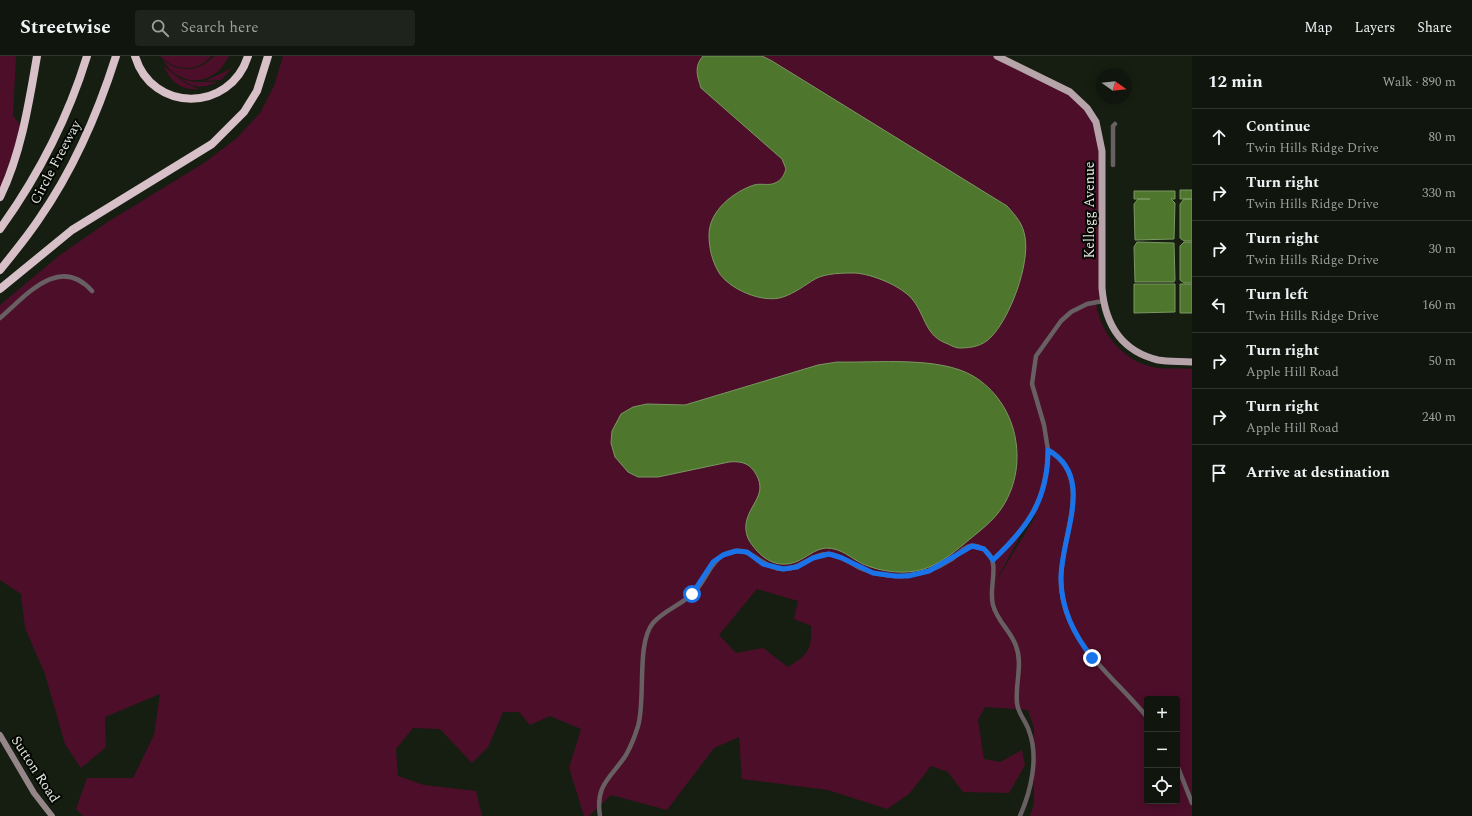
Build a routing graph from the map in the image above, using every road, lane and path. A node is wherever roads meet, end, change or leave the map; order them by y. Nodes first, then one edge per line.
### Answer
1 (87, 56) edge
2 (116, 56) edge
3 (135, 56) edge
4 (248, 56) edge
5 (268, 56) edge
6 (997, 56) edge
7 (36, 57) edge
8 (1114, 124) dead end
9 (1113, 165) dead end
10 (0, 197) edge
11 (0, 229) edge
12 (0, 270) edge
13 (0, 289) edge
14 (92, 291) dead end
15 (1103, 301) junction
16 (0, 318) edge
17 (1192, 362) edge
18 (1048, 450) junction
19 (993, 560) junction
20 (1144, 714) edge
21 (0, 735) edge
22 (1178, 768) edge
23 (1192, 803) edge
24 (52, 816) edge
25 (600, 816) edge
26 (1020, 816) edge

1 - 11 highway, Circle Freeway
2 - 12 highway, Circle Freeway
3 - 4 highway
5 - 13 highway
6 - 15 main road, Kellogg Avenue
7 - 10 highway
8 - 9 street
14 - 16 street
15 - 17 main road, Kellogg Avenue
15 - 18 street
18 - 19 street
18 - 20 street
19 - 25 street
19 - 26 street
21 - 24 street, Sutton Road
22 - 23 street

